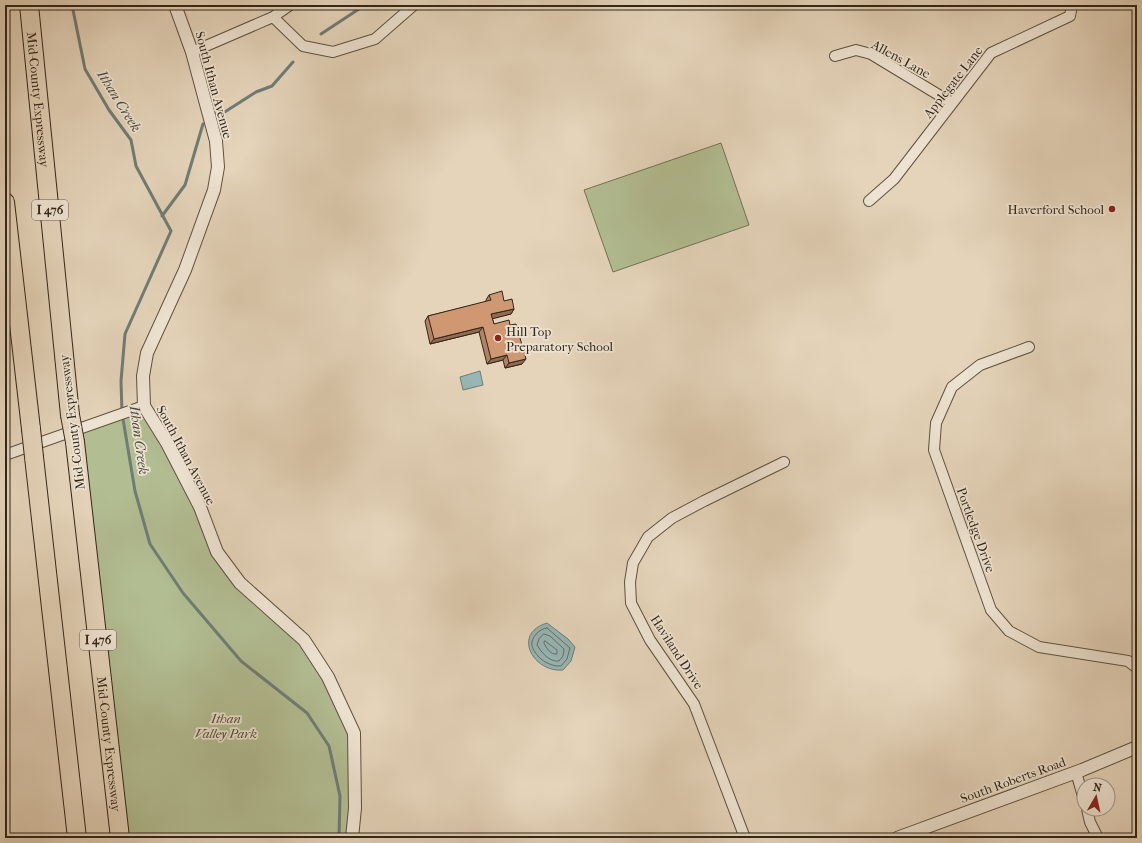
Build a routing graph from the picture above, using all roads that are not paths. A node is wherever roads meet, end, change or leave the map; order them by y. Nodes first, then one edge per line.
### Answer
1 (29, 5) edge
2 (175, 5) edge
3 (290, 5) edge
4 (414, 5) edge
5 (1072, 5) edge
6 (273, 17) junction
7 (192, 52) junction
8 (835, 56) dead end
9 (952, 103) junction
10 (869, 200) dead end
11 (5, 202) edge
12 (1029, 347) dead end
13 (144, 406) junction
14 (5, 455) edge
15 (784, 462) dead end
16 (1137, 668) edge
17 (1137, 747) edge
18 (1076, 772) junction
19 (1077, 777) edge
20 (1089, 817) edge
21 (77, 838) edge
22 (120, 838) edge
23 (352, 838) edge
24 (745, 838) edge
25 (897, 838) edge
26 (1098, 838) edge

1 - 22 highway, Mid-County Expressway / I 476, bridge
2 - 7 street, South Ithan Avenue
3 - 6 street
4 - 6 street
5 - 9 street, Applegate Lane
6 - 7 street
7 - 13 street, South Ithan Avenue
8 - 9 street, Allens Lane
9 - 10 street, Applegate Lane
11 - 21 highway, bridge
12 - 16 street, Portledge Drive
13 - 14 street
13 - 23 street, South Ithan Avenue
15 - 24 street, Haviland Drive
17 - 18 street, South Roberts Road
18 - 19 street
18 - 25 street, South Roberts Road
20 - 26 street

